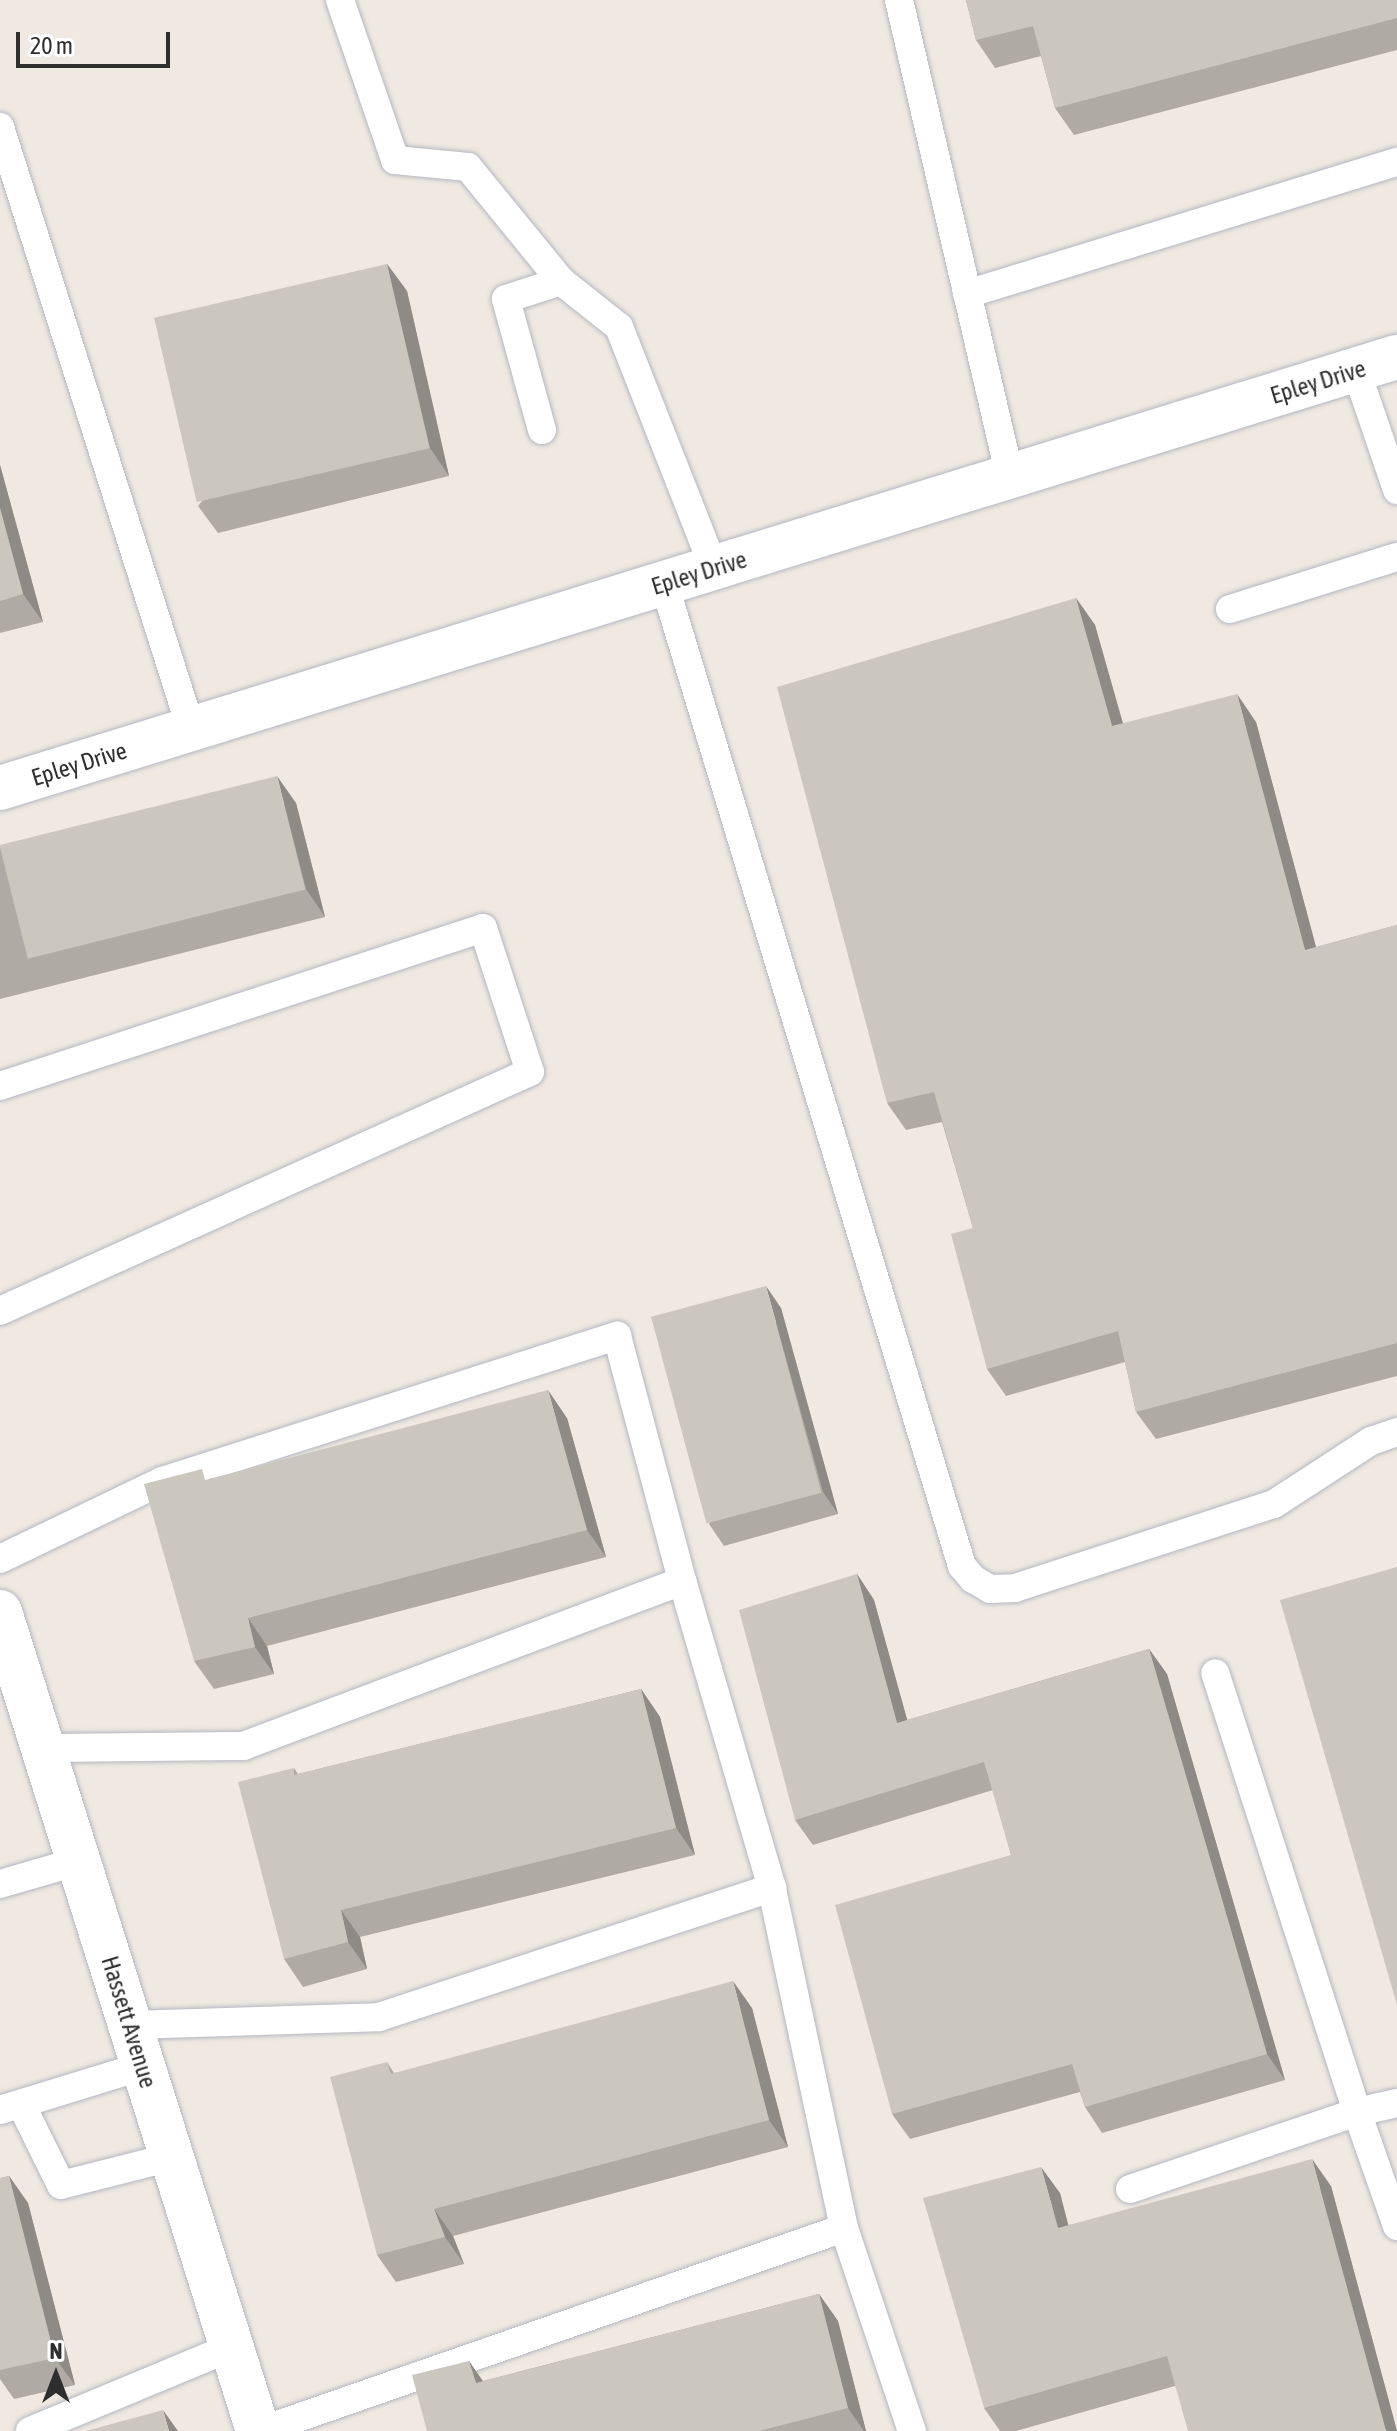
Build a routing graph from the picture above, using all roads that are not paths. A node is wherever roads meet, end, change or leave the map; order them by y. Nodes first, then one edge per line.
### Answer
1 (340, 0) edge
2 (899, 0) edge
3 (0, 127) edge
4 (1397, 162) edge
5 (561, 281) junction
6 (967, 294) junction
7 (1397, 357) edge
8 (1356, 370) junction
9 (542, 430) dead end
10 (1010, 477) junction
11 (1397, 490) edge
12 (1397, 557) edge
13 (714, 568) junction
14 (664, 583) junction
15 (1230, 609) dead end
16 (191, 729) junction
17 (0, 788) edge
18 (0, 1086) edge
19 (0, 1311) edge
20 (1397, 1432) edge
21 (0, 1559) edge
22 (682, 1581) junction
23 (0, 1612) edge
24 (1215, 1673) dead end
25 (43, 1748) junction
26 (79, 1861) junction
27 (0, 1884) edge
28 (772, 1888) junction
29 (130, 2025) junction
30 (143, 2066) junction
31 (1397, 2103) edge
32 (11, 2107) edge
33 (1357, 2112) junction
34 (172, 2157) junction
35 (1130, 2189) dead end
36 (1397, 2226) edge
37 (844, 2228) junction
38 (232, 2347) junction
39 (30, 2431) edge
40 (259, 2431) edge
41 (912, 2431) edge

1 - 5 lane
2 - 6 lane
3 - 16 lane
4 - 6 lane
5 - 9 lane
5 - 13 lane
6 - 10 lane
7 - 8 street, Epley Drive
8 - 10 street, Epley Drive
8 - 11 lane
10 - 13 street, Epley Drive
12 - 15 lane
13 - 14 street, Epley Drive
14 - 16 street, Epley Drive
14 - 20 lane
16 - 17 street, Epley Drive
18 - 19 lane
21 - 22 lane
22 - 25 lane
22 - 28 lane
23 - 25 street, Hassett Avenue
24 - 33 lane
25 - 26 street, Hassett Avenue
26 - 27 lane
26 - 29 street, Hassett Avenue
28 - 29 lane
28 - 37 lane
29 - 30 street, Hassett Avenue
30 - 32 lane
30 - 34 street, Hassett Avenue
31 - 33 lane
32 - 34 lane
33 - 35 lane
33 - 36 lane
34 - 38 street, Hassett Avenue
37 - 40 lane
37 - 41 lane
38 - 39 lane
38 - 40 street, Hassett Avenue

